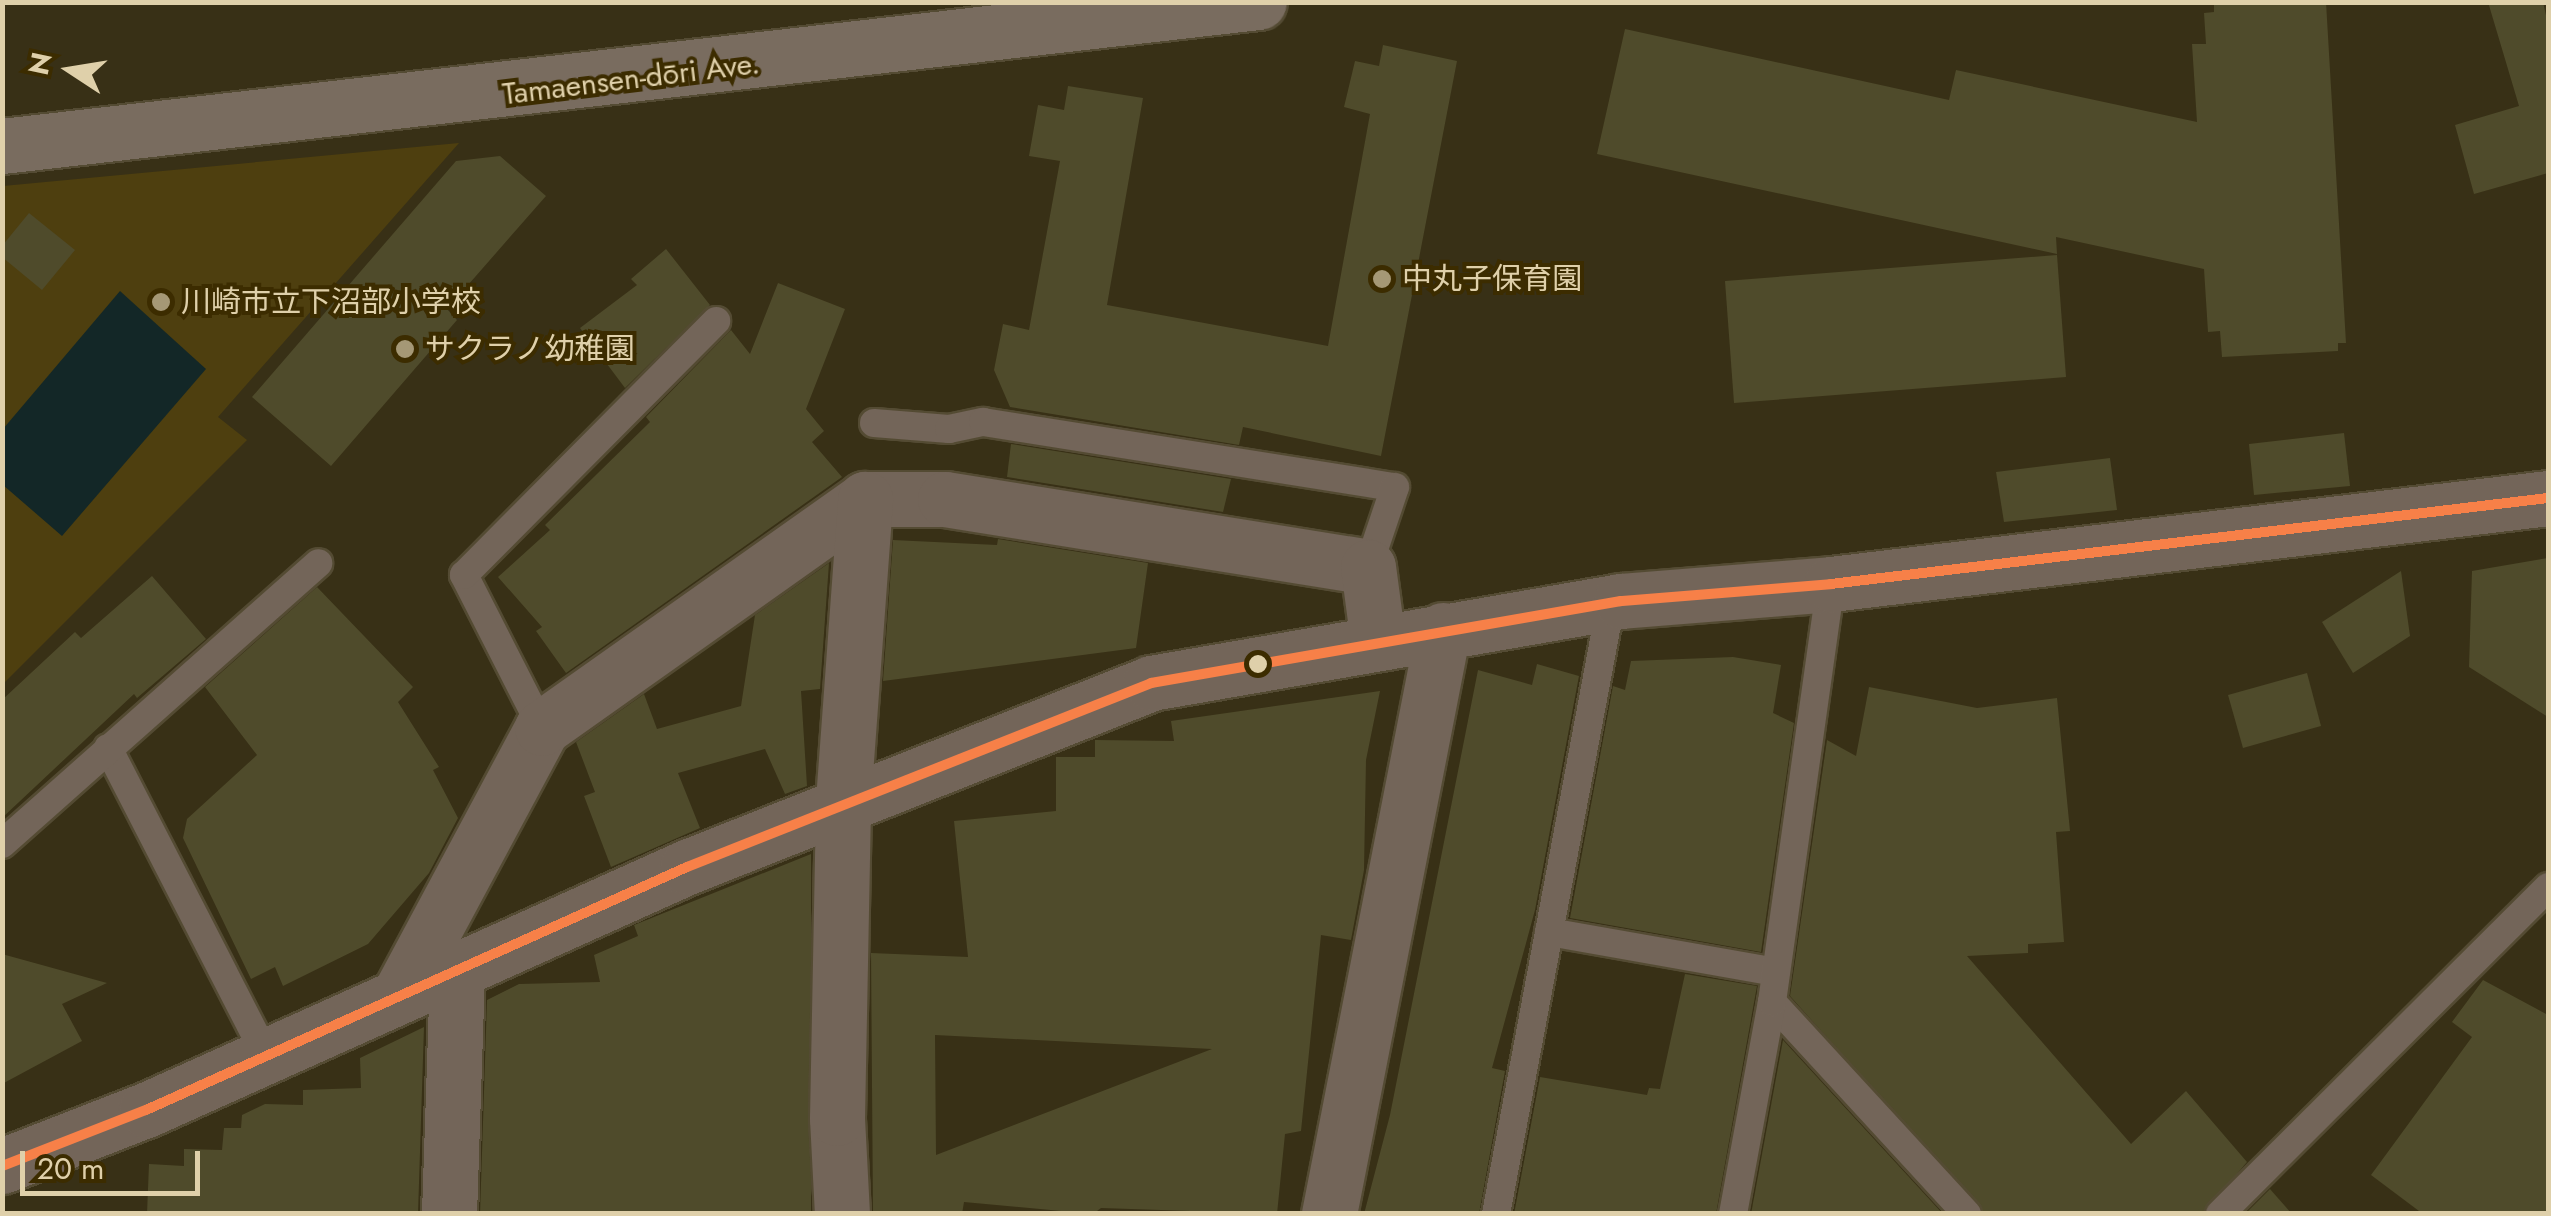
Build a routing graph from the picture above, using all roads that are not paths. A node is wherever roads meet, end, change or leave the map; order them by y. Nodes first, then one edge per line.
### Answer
1 (1259, 2) edge
2 (2, 146) edge
3 (716, 321) dead end
4 (874, 422) dead end
5 (2548, 498) edge
6 (865, 499) junction
7 (318, 563) dead end
8 (1368, 568) junction
9 (1831, 584) junction
10 (1611, 603) junction
11 (1443, 630) junction
12 (1378, 642) junction
13 (542, 728) junction
14 (108, 748) junction
15 (843, 801) junction
16 (2, 844) edge
17 (2548, 887) edge
18 (1549, 932) junction
19 (456, 971) junction
20 (1776, 972) junction
21 (400, 995) junction
22 (1772, 1002) junction
23 (266, 1055) junction
24 (2, 1166) edge
25 (448, 1214) edge
26 (842, 1214) edge
27 (1329, 1214) edge
28 (1496, 1214) edge
29 (1733, 1214) edge
30 (1966, 1214) edge
31 (2220, 1214) edge

1 - 2 main road, Tamaensen-dōri Ave.
3 - 13 lane
4 - 8 lane
5 - 9 street
6 - 8 street
6 - 13 street
6 - 15 street
7 - 14 lane
8 - 12 street
9 - 10 street
9 - 20 lane
10 - 11 street
10 - 18 lane
11 - 12 street
11 - 27 street
12 - 15 street
13 - 21 street
14 - 16 lane
14 - 23 lane
15 - 19 street
15 - 26 street
17 - 31 lane
18 - 20 lane
18 - 28 lane
19 - 21 street
19 - 25 street
20 - 22 lane
21 - 23 street
22 - 29 lane
22 - 30 lane
23 - 24 street

